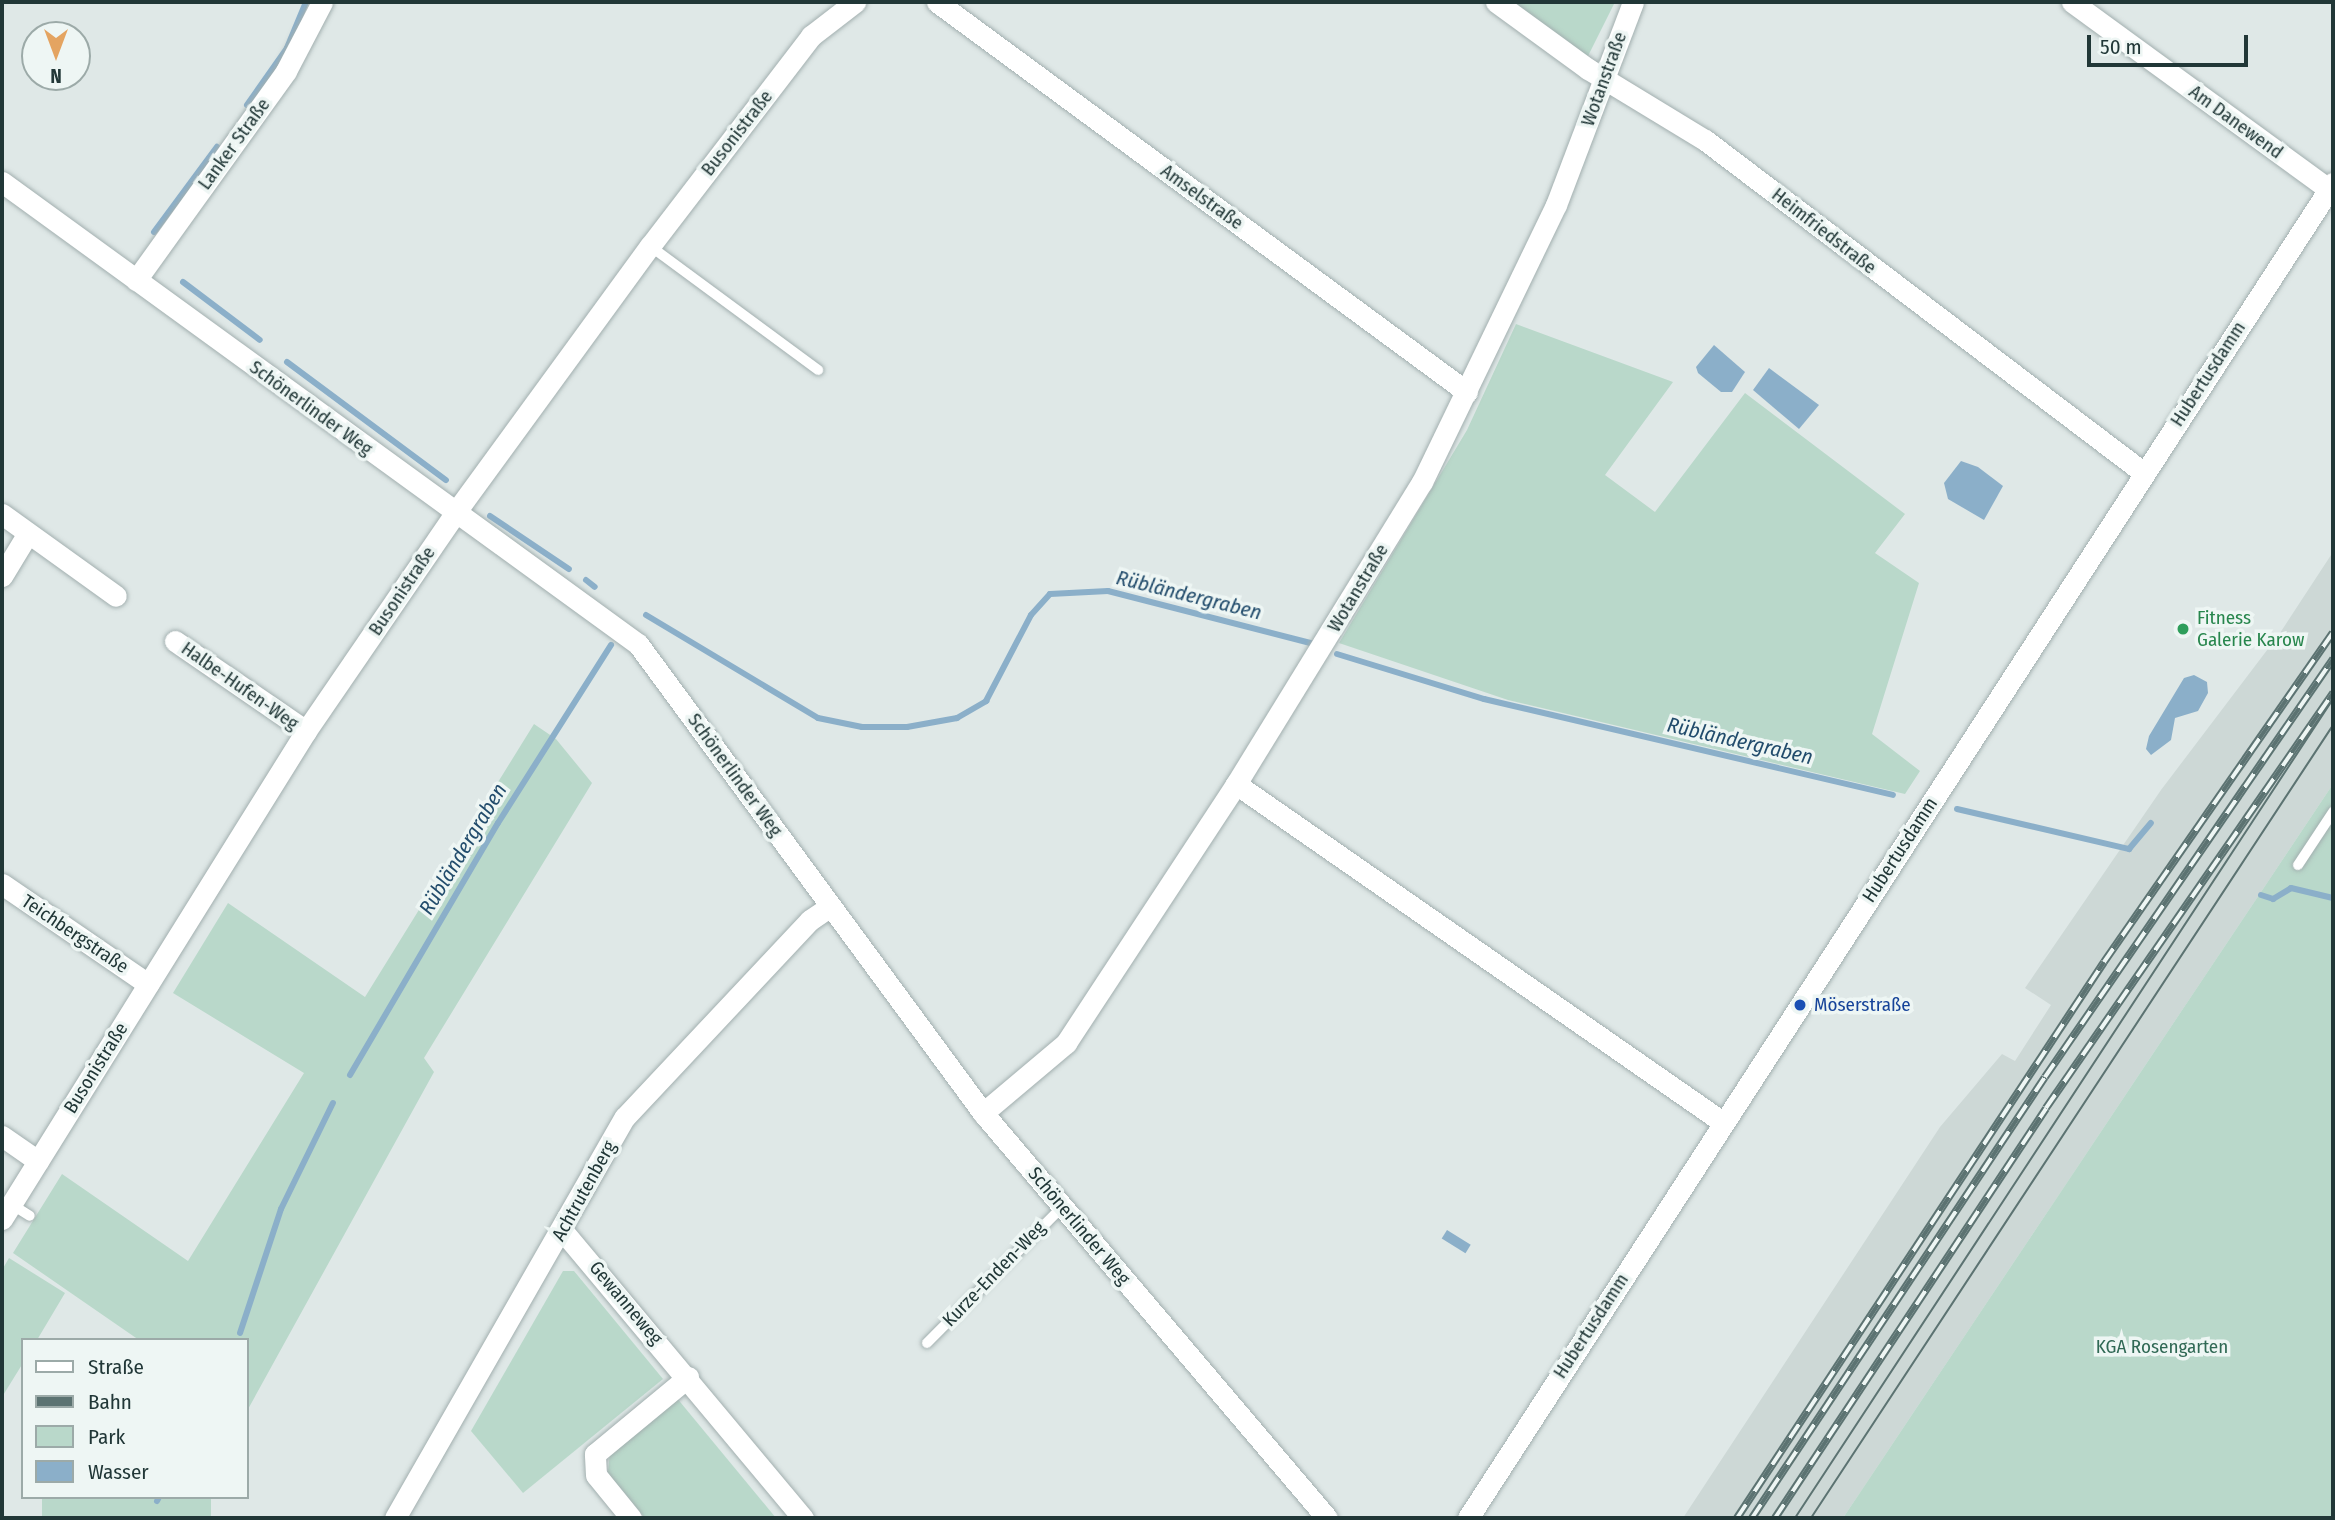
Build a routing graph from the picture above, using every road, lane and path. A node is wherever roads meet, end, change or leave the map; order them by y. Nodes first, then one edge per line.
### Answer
1 (322, 2) edge
2 (855, 2) edge
3 (937, 2) edge
4 (1496, 2) edge
5 (1633, 2) edge
6 (2072, 2) edge
7 (1605, 78) junction
8 (2, 182) edge
9 (2332, 188) edge
10 (650, 246) junction
11 (136, 280) junction
12 (818, 370) dead end
13 (1467, 392) junction
14 (2144, 473) junction
15 (455, 513) junction
16 (2, 514) edge
17 (28, 533) junction
18 (2, 576) edge
19 (116, 596) dead end
20 (175, 641) dead end
21 (306, 731) junction
22 (1236, 784) junction
23 (2333, 812) edge
24 (2298, 866) dead end
25 (2, 884) edge
26 (830, 907) junction
27 (148, 984) junction
28 (983, 1113) junction
29 (1724, 1123) junction
30 (2, 1136) edge
31 (38, 1161) junction
32 (1062, 1207) junction
33 (6, 1212) edge
34 (30, 1216) dead end
35 (562, 1230) junction
36 (927, 1343) dead end
37 (688, 1377) junction
38 (395, 1518) edge
39 (631, 1518) edge
40 (803, 1518) edge
41 (1327, 1518) edge
42 (1468, 1518) edge

1 - 11 street, Lanker Straße
2 - 10 street, Busonistraße
3 - 13 street, Amselstraße
4 - 7 street, Heimfriedstraße
5 - 7 street, Wotanstraße
6 - 9 street, Am Danewend
7 - 13 street, Wotanstraße
7 - 14 street, Heimfriedstraße
8 - 11 street, Schönerlinder Weg
9 - 14 street, Hubertusdamm
10 - 12 lane
10 - 15 street, Busonistraße
11 - 15 street, Schönerlinder Weg
13 - 22 street, Wotanstraße
14 - 29 street, Hubertusdamm
15 - 21 street, Busonistraße
15 - 26 street, Schönerlinder Weg
16 - 17 street
17 - 18 street
17 - 19 street
20 - 21 street, Halbe-Hufen-Weg
21 - 27 street, Busonistraße
22 - 28 street, Wotanstraße
22 - 29 street
23 - 24 lane
25 - 27 street, Teichbergstraße
26 - 28 street, Schönerlinder Weg
26 - 35 street, Achtrutenberg
27 - 31 street, Busonistraße
28 - 32 street, Schönerlinder Weg
29 - 42 street, Hubertusdamm
30 - 31 street
31 - 33 street, Busonistraße
32 - 36 lane, Kurze-Enden-Weg
32 - 41 street, Schönerlinder Weg
33 - 34 lane
35 - 37 street, Gewanneweg
35 - 38 street, Achtrutenberg
37 - 39 street
37 - 40 street, Gewanneweg

